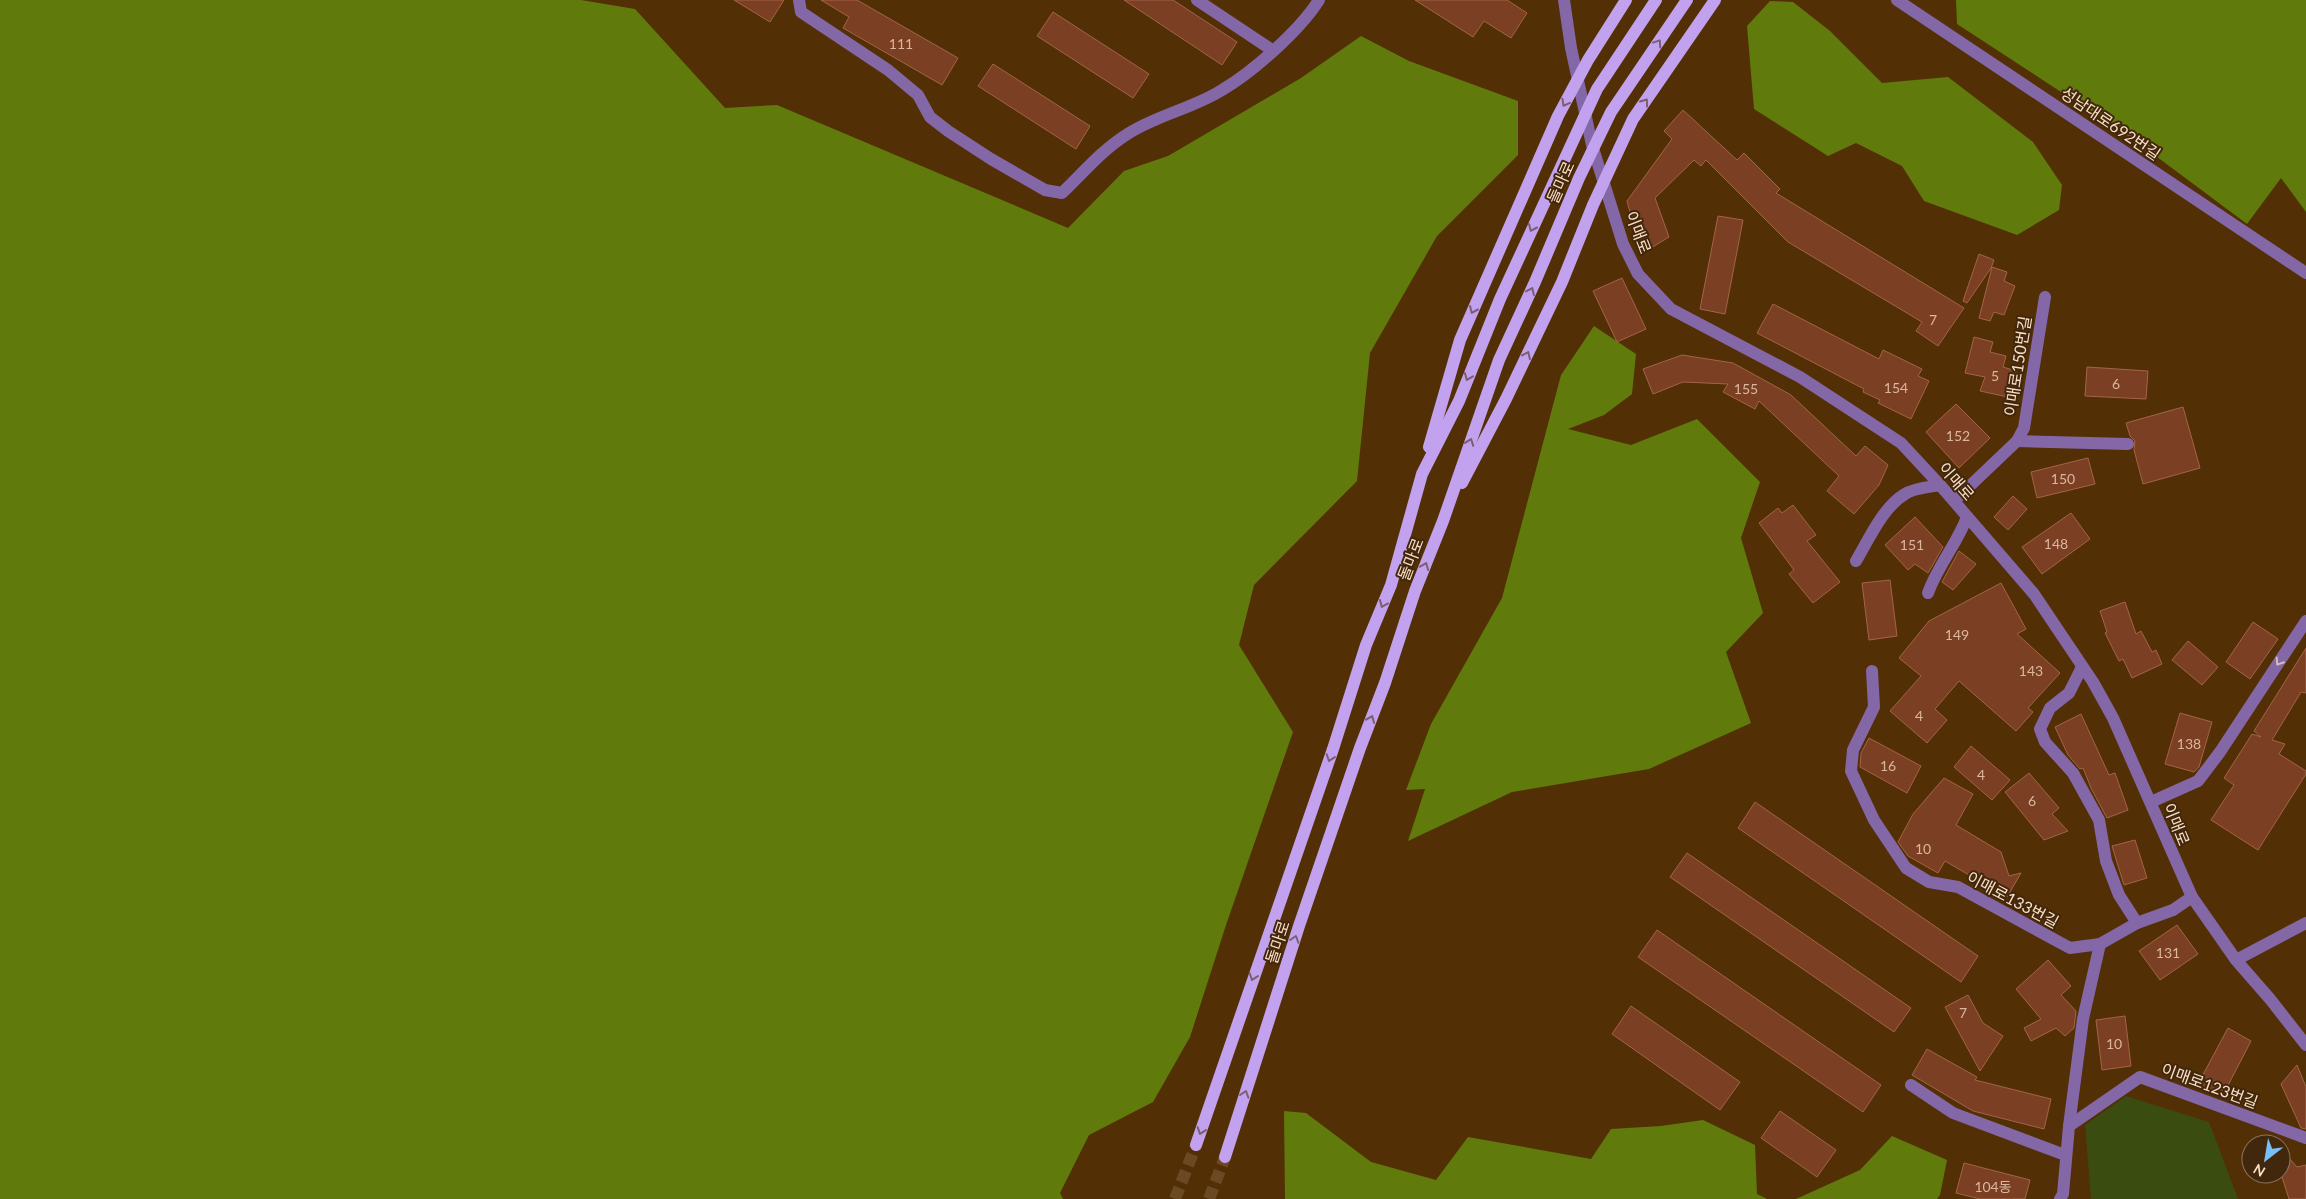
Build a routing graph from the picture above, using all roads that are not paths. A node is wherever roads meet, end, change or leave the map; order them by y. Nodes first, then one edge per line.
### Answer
1 (799, 0) edge
2 (1198, 0) edge
3 (1318, 0) edge
4 (1564, 0) edge
5 (1626, 0) edge
6 (1656, 0) edge
7 (1687, 0) edge
8 (1715, 0) edge
9 (1897, 0) edge
10 (1272, 50) junction
11 (2306, 273) edge
12 (2045, 297) dead end
13 (2016, 441) junction
14 (2128, 444) dead end
15 (1422, 474) junction
16 (1940, 485) junction
17 (1954, 501) junction
18 (1967, 517) junction
19 (1443, 521) junction
20 (1856, 561) dead end
21 (1928, 592) dead end
22 (2306, 621) edge
23 (2082, 667) junction
24 (1872, 670) dead end
25 (2151, 802) junction
26 (2192, 897) junction
27 (2137, 923) junction
28 (2306, 923) edge
29 (2100, 944) junction
30 (2236, 960) junction
31 (2306, 1045) edge
32 (1911, 1084) dead end
33 (2068, 1126) junction
34 (2306, 1138) edge
35 (1196, 1145) tunnel mouth
36 (2065, 1155) junction
37 (1225, 1157) tunnel mouth
38 (2060, 1199) edge

1 - 10 street
2 - 10 street
3 - 10 street
4 - 16 street, 이매로
5 -> 15 main road
6 -> 15 main road, 돌마로
19 -> 7 main road, 돌마로
19 -> 8 main road
9 - 11 street, 성남대로692번길
12 - 13 street, 이매로150번길
13 - 14 street
13 - 17 street, 이매로150번길
15 -> 35 main road, 돌마로
16 - 17 street, 이매로
16 - 20 street
17 - 18 street, 이매로
18 - 21 street
18 - 23 street, 이매로
37 -> 19 main road, 돌마로
22 -> 25 street
23 - 25 street, 이매로
23 - 27 street
24 - 29 street, 이매로133번길
25 - 26 street, 이매로
26 - 27 street, 이매로133번길
26 - 30 street, 이매로
27 - 29 street, 이매로133번길
28 - 30 street
29 - 33 street
30 - 31 street, 이매로
32 - 36 street
33 - 34 street, 이매로123번길
33 - 36 street
36 - 38 street

